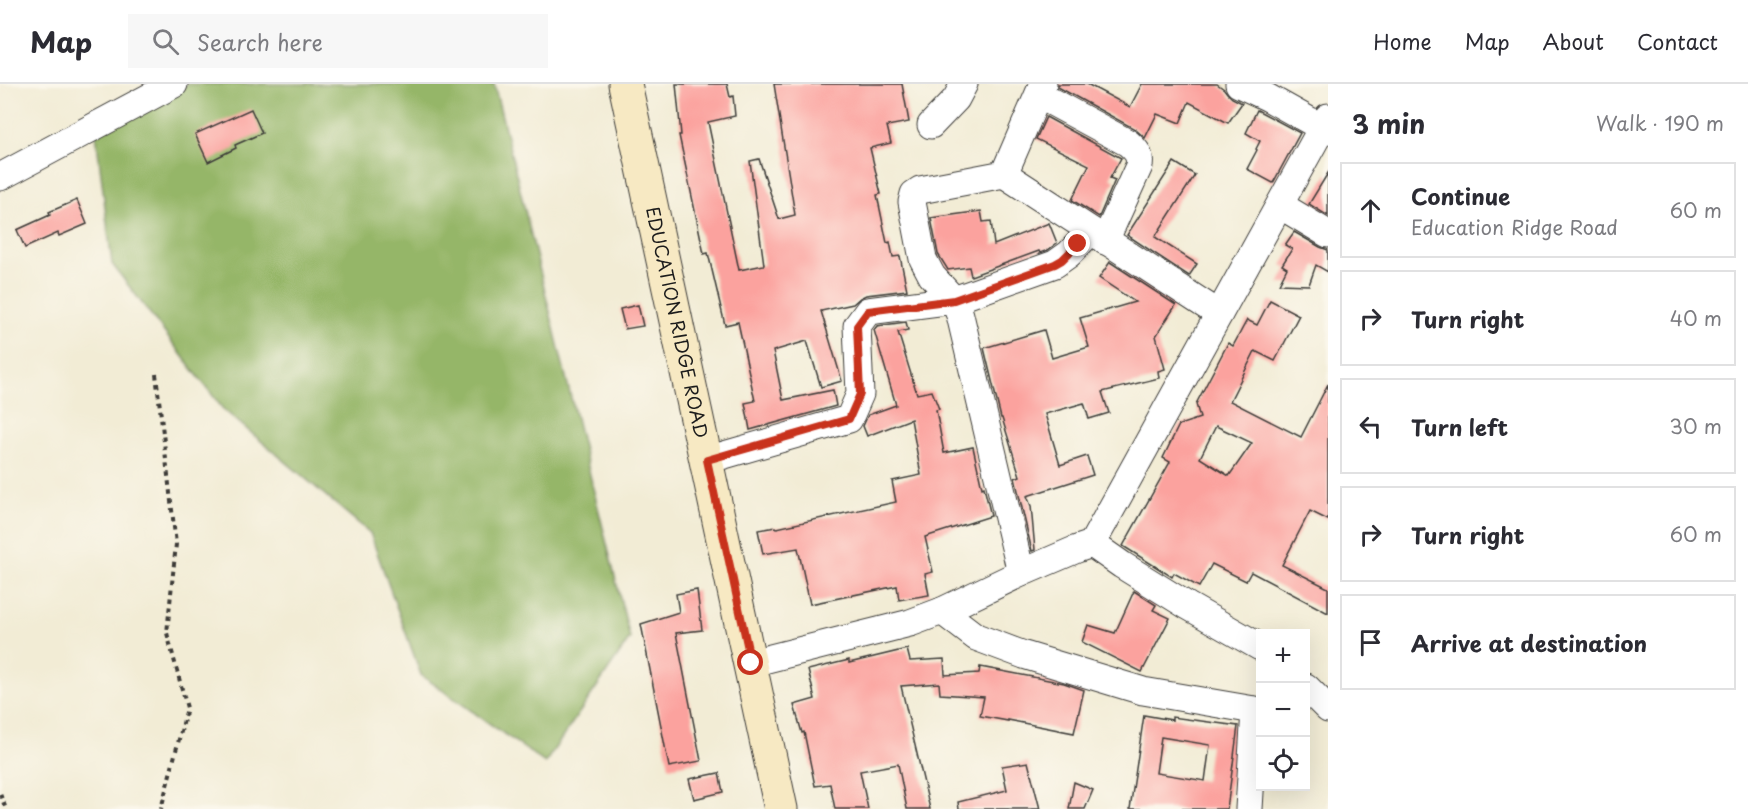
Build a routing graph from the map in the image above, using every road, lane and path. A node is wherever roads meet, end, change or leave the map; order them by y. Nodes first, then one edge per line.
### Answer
1 (174, 84) edge
2 (625, 84) edge
3 (964, 84) edge
4 (1239, 84) edge
5 (1041, 90) edge
6 (932, 125) dead end
7 (1326, 125) edge
8 (1004, 174) junction
9 (0, 177) edge
10 (1280, 205) junction
11 (1328, 234) edge
12 (1098, 236) junction
13 (954, 300) junction
14 (1219, 314) junction
15 (156, 374) dead end
16 (707, 460) junction
17 (1092, 544) junction
18 (1021, 573) junction
19 (942, 611) junction
20 (1256, 645) edge
21 (751, 663) junction
22 (1256, 711) edge
23 (1256, 733) edge
24 (0, 794) edge
25 (6, 809) edge
26 (161, 809) edge
27 (781, 809) edge
28 (1249, 809) edge

1 - 9 street
2 - 16 street, EDUCATION RIDGE ROAD
3 - 6 street
4 - 7 street
5 - 8 street
5 - 12 street
7 - 10 street
8 - 12 street
8 - 13 street
10 - 11 street
10 - 14 street
12 - 13 street
12 - 14 street
13 - 16 street
13 - 18 street
14 - 17 street
15 - 26 path
16 - 21 street, EDUCATION RIDGE ROAD
17 - 18 street
17 - 20 street
18 - 19 street
19 - 21 street
19 - 22 street
21 - 27 street, EDUCATION RIDGE ROAD
23 - 28 street
24 - 25 path

